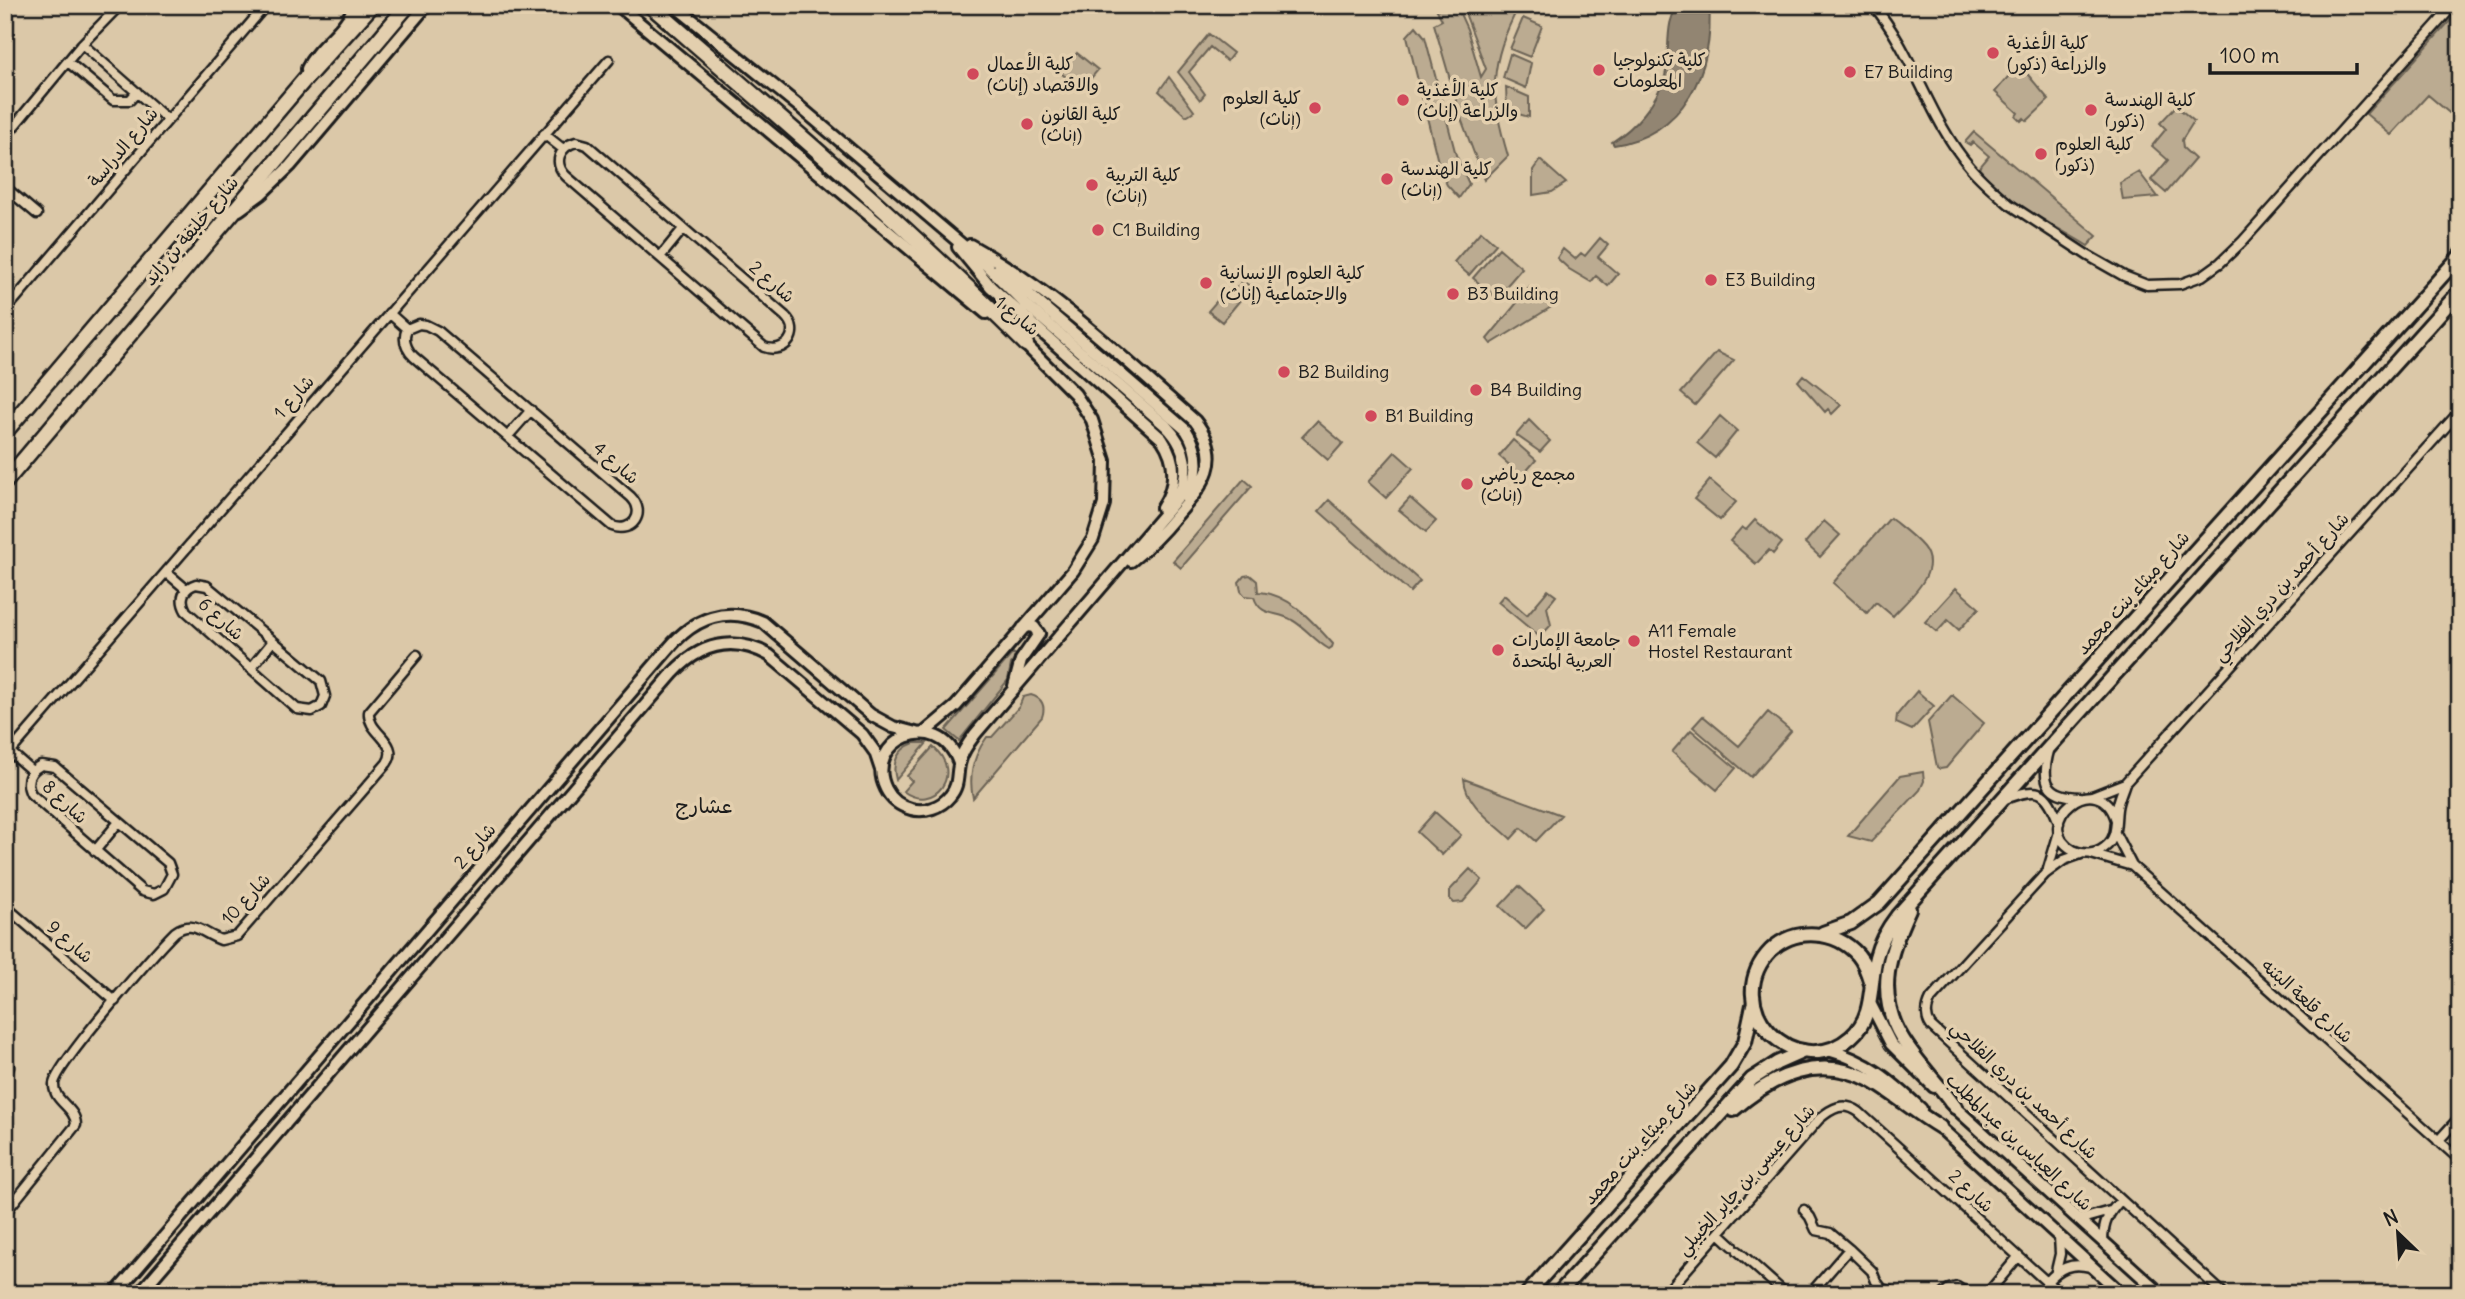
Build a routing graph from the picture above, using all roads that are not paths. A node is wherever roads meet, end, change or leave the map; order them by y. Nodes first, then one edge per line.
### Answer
1 (120, 5) edge
2 (266, 5) edge
3 (355, 5) edge
4 (372, 5) edge
5 (408, 5) edge
6 (427, 5) edge
7 (618, 5) edge
8 (650, 5) edge
9 (674, 5) edge
10 (1873, 5) edge
11 (2455, 5) edge
12 (82, 44) junction
13 (608, 60) dead end
14 (68, 62) junction
15 (305, 79) junction
16 (137, 92) junction
17 (167, 119) junction
18 (544, 134) junction
19 (5, 137) edge
20 (563, 149) junction
21 (5, 187) edge
22 (37, 214) dead end
23 (228, 217) junction
24 (683, 229) junction
25 (952, 236) junction
26 (2460, 256) edge
27 (660, 257) junction
28 (986, 265) junction
29 (2460, 291) edge
30 (5, 311) edge
31 (390, 313) junction
32 (407, 329) junction
33 (1026, 344) junction
34 (531, 410) junction
35 (2460, 411) edge
36 (5, 432) edge
37 (509, 436) junction
38 (5, 482) edge
39 (1128, 564) junction
40 (166, 572) junction
41 (1107, 580) junction
42 (186, 589) junction
43 (1023, 628) junction
44 (273, 641) junction
45 (417, 655) dead end
46 (251, 668) junction
47 (1013, 689) junction
48 (920, 733) junction
49 (2050, 745) junction
50 (8, 755) edge
51 (958, 763) junction
52 (32, 771) junction
53 (882, 773) junction
54 (2125, 783) junction
55 (2086, 797) junction
56 (2002, 800) junction
57 (2116, 820) junction
58 (118, 823) junction
59 (2059, 828) junction
60 (2115, 833) junction
61 (95, 851) junction
62 (2088, 853) junction
63 (2132, 866) junction
64 (2047, 872) junction
65 (1916, 895) junction
66 (5, 906) edge
67 (1818, 934) junction
68 (1871, 984) junction
69 (115, 1001) junction
70 (1754, 1001) junction
71 (1870, 1003) junction
72 (1828, 1050) junction
73 (1804, 1051) junction
74 (5, 1056) edge
75 (5, 1077) edge
76 (1955, 1107) junction
77 (1859, 1112) joint
78 (2460, 1117) edge
79 (1709, 1125) junction
80 (1940, 1127) junction
81 (2438, 1141) junction
82 (2460, 1160) edge
83 (2120, 1200) junction
84 (1804, 1210) dead end
85 (2110, 1211) junction
86 (5, 1213) edge
87 (2078, 1220) junction
88 (1719, 1233) junction
89 (2059, 1236) junction
90 (2103, 1242) junction
91 (1849, 1249) junction
92 (2018, 1257) junction
93 (2092, 1267) junction
94 (2056, 1271) junction
95 (2047, 1282) junction
96 (114, 1294) edge
97 (139, 1294) edge
98 (1527, 1294) edge
99 (1558, 1294) edge
100 (1665, 1294) edge
101 (1786, 1294) edge
102 (1810, 1294) edge
103 (1898, 1294) edge
104 (1943, 1294) edge
105 (1968, 1294) edge
106 (1987, 1294) edge
107 (2060, 1294) edge
108 (2122, 1294) edge
109 (2161, 1294) edge
110 (2224, 1294) edge

1 - 12 street
2 - 17 street, شارع الدراسة
3 - 15 main road
4 - 15 highway, شارع خليفة بن زايد
5 - 23 highway, شارع خليفة بن زايد
6 - 23 street
7 - 33 street, شارع 1
8 - 33 highway
9 - 25 street, شارع 1
10 - 11 street
12 - 14 street
12 - 16 street
13 - 18 street, شارع 1
14 - 16 street
14 - 19 street
15 - 36 highway, شارع خليفة بن زايد
16 - 17 street
17 - 30 street, شارع الدراسة
18 - 20 street
18 - 31 street, شارع 1
20 - 24 street, شارع 2
20 - 27 street, شارع 2
21 - 22 street
23 - 38 highway, شارع خليفة بن زايد
24 - 27 street
24 - 27 street, شارع 2
25 - 28 street, شارع 1
25 - 39 street
25 - 41 street
26 - 67 main road, شارع ميثاء بنت محمد
28 - 39 street, شارع 1
28 - 41 street, شارع 1
29 - 49 main road
31 - 32 street, شارع 4
31 - 40 street, شارع 1
32 - 34 street, شارع 4
32 - 37 street, شارع 4
33 - 43 street, شارع 1
34 - 37 street
34 - 37 street, شارع 4
35 - 54 street, شارع أحمد بن دري الفلاحي
39 - 41 street, شارع 1
40 - 42 street, شارع 6
40 - 50 street, شارع 1
41 - 47 street, شارع 1
42 - 44 street, شارع 6
42 - 46 street, شارع 6
43 - 47 street
43 - 48 street, شارع 1
44 - 46 street
44 - 46 street, شارع 6
45 - 69 street, شارع 10
47 - 51 street, شارع 1
48 - 51 street
48 - 53 street
48 - 96 street, شارع 2
49 - 55 street
49 - 56 main road
50 - 52 street, شارع 8
51 - 53 street
52 - 58 street, شارع 8
52 - 61 street, شارع 8
53 - 97 street
54 - 55 street, شارع أحمد بن دري الفلاحي
54 - 57 street, شارع أحمد بن دري الفلاحي
55 - 57 street
55 - 59 street
56 - 59 street
56 - 65 main road
57 - 60 street
58 - 61 street
58 - 61 street, شارع 8
59 - 62 street
59 - 64 street, شارع أحمد بن دري الفلاحي
60 - 62 street
60 - 63 street, شارع قلعة البثنه
62 - 63 street, شارع قلعة البثنه
62 - 64 street, شارع أحمد بن دري الفلاحي
63 - 81 street, شارع قلعة البثنه
64 - 83 street, شارع أحمد بن دري الفلاحي
65 - 68 main road
65 - 76 main road
66 - 69 street, شارع 9
67 - 68 main road
67 - 70 main road
68 - 71 main road
69 - 86 street, شارع 10
70 - 73 main road
70 - 98 main road, شارع ميثاء بنت محمد
71 - 72 main road
71 - 76 street, شارع العباس بن عبدالمطلب
72 - 73 main road
72 - 80 street
73 - 79 main road
74 - 75 street
76 - 87 street, شارع العباس بن عبدالمطلب
77 - 88 street, شارع عيسى بن جابر الخييلي
77 - 92 street, شارع 2
78 - 81 street
79 - 80 main road
79 - 99 main road
80 - 89 street
81 - 82 street, شارع قلعة البثنه
83 - 85 street
83 - 110 street, شارع أحمد بن دري الفلاحي
84 - 91 street
85 - 87 street
85 - 90 street
87 - 90 street, شارع العباس بن عبدالمطلب
88 - 100 street, شارع عيسى بن جابر الخييلي
88 - 101 street
89 - 93 street
89 - 94 street
90 - 109 street, شارع العباس بن عبدالمطلب
91 - 102 street
91 - 103 street
92 - 95 street, شارع 2
92 - 106 street
93 - 94 street
93 - 108 street
94 - 95 street
95 - 107 street, شارع 2
104 - 105 street

